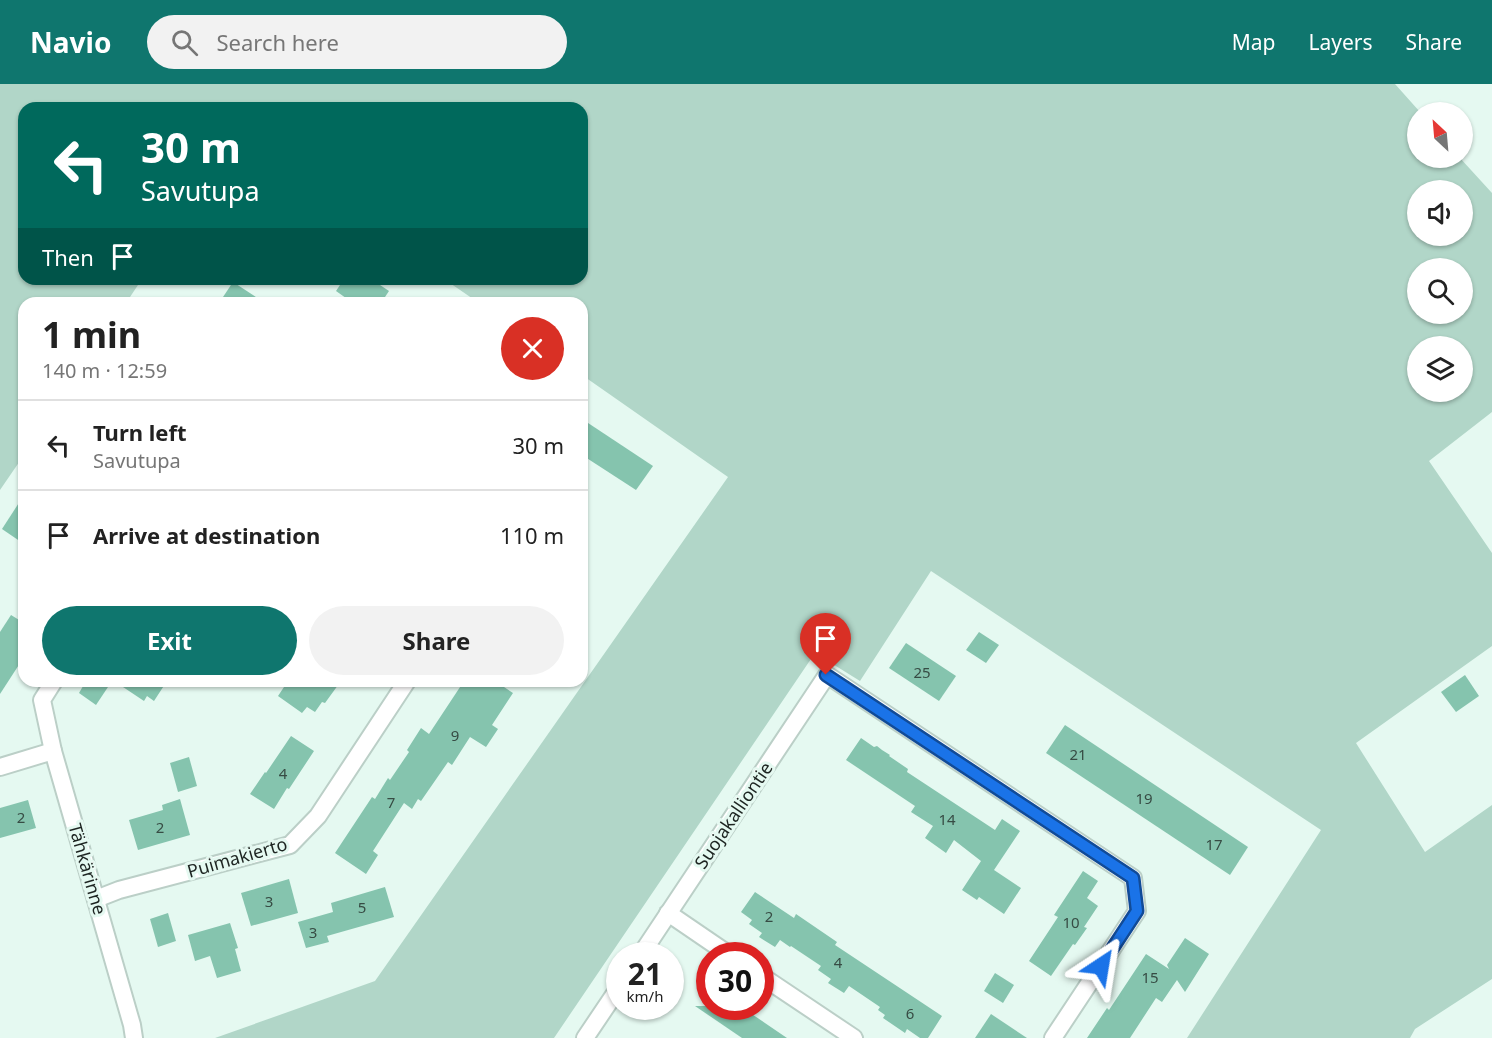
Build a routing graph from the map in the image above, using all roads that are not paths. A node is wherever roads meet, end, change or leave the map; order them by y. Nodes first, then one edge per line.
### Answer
1 (50, 687) edge
2 (403, 687) edge
3 (54, 751) junction
4 (0, 767) edge
5 (96, 899) junction
6 (668, 913) junction
7 (649, 942) edge
8 (710, 942) edge
9 (774, 984) edge
10 (606, 1007) edge
11 (134, 1038) edge
12 (585, 1038) edge
13 (855, 1038) edge
14 (1053, 1038) edge

1 - 3 street, Tähkärinne
2 - 5 street, Puimakierto
3 - 4 street
3 - 5 street, Tähkärinne
5 - 11 street, Tähkärinne
6 - 7 street, Suojakalliontie
6 - 8 street
6 - 14 street, Suojakalliontie
9 - 13 street
10 - 12 street

